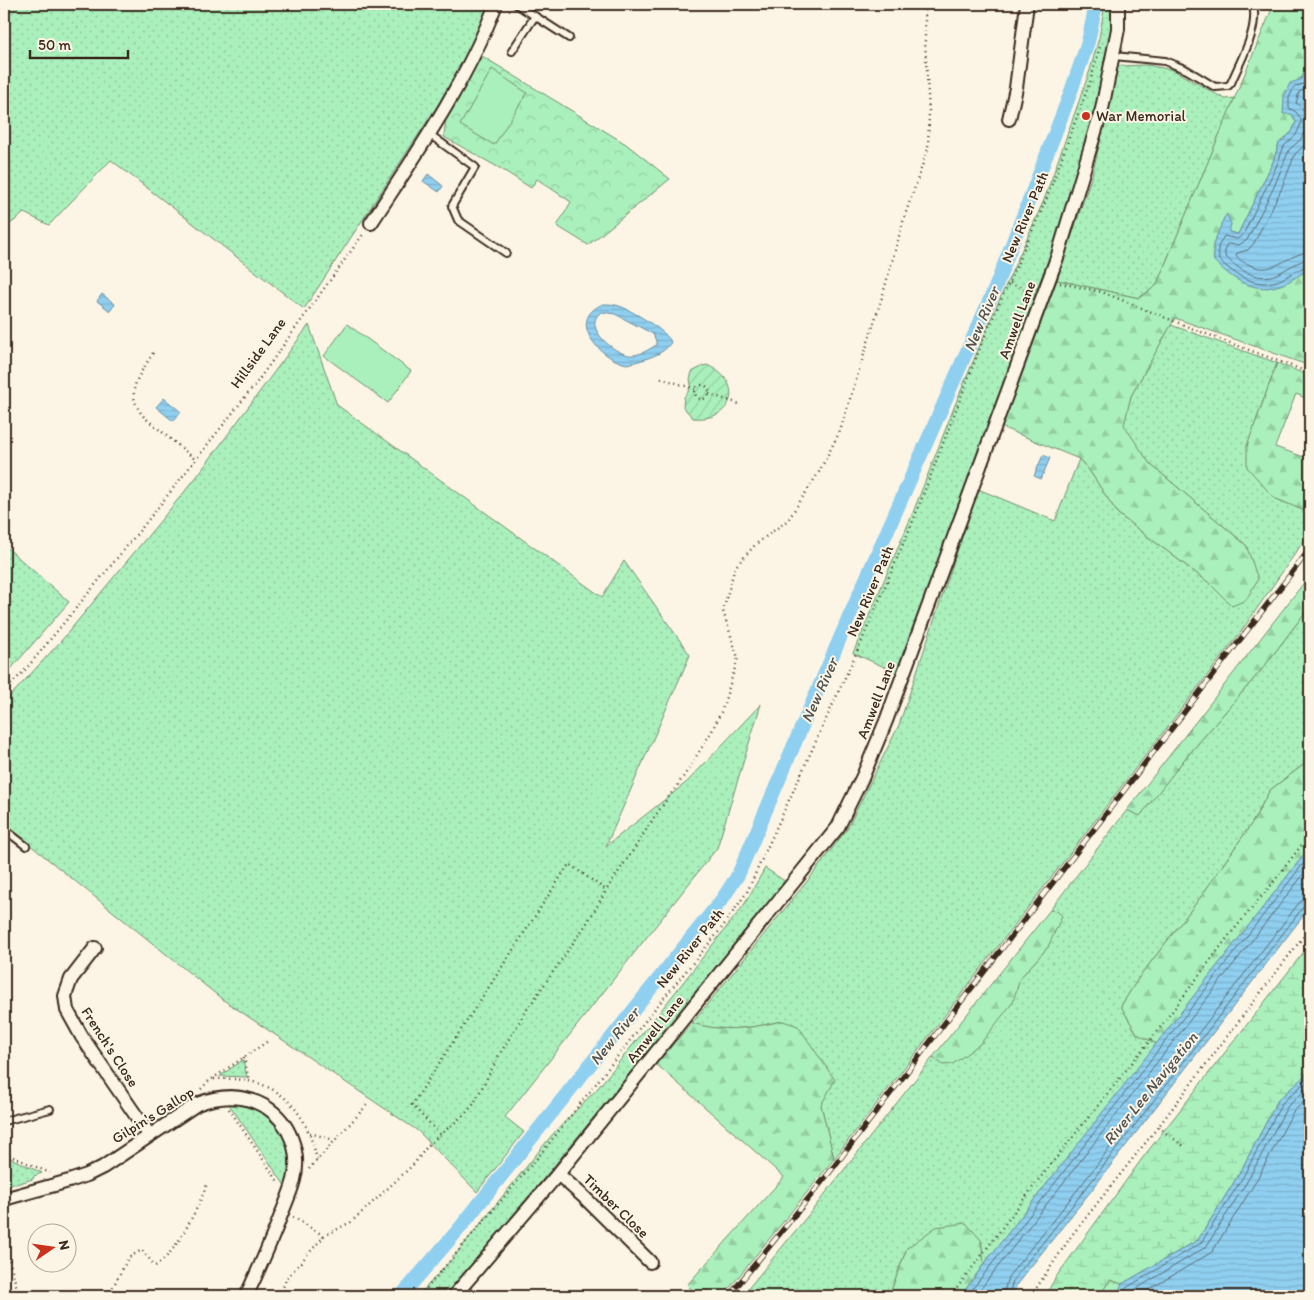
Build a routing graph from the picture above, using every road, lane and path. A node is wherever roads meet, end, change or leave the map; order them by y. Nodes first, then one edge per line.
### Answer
1 (496, 4) edge
2 (516, 4) edge
3 (925, 4) edge
4 (1027, 4) edge
5 (1118, 4) edge
6 (1253, 4) edge
7 (536, 16) junction
8 (569, 38) dead end
9 (1102, 39) dead end
10 (512, 51) dead end
11 (1114, 56) junction
12 (1009, 119) dead end
13 (429, 134) junction
14 (371, 223) joint
15 (506, 254) dead end
16 (1049, 280) junction
17 (1010, 283) junction
18 (1035, 294) dead end
19 (153, 353) dead end
20 (1310, 373) edge
21 (661, 378) dead end
22 (695, 389) junction
23 (709, 394) junction
24 (740, 404) dead end
25 (196, 460) junction
26 (4, 692) edge
27 (4, 829) edge
28 (1310, 834) edge
29 (26, 846) dead end
30 (606, 890) junction
31 (1310, 928) edge
32 (95, 948) dead end
33 (268, 1041) dead end
34 (244, 1057) junction
35 (249, 1080) dead end
36 (197, 1093) dead end
37 (221, 1097) junction
38 (367, 1106) dead end
39 (50, 1109) dead end
40 (4, 1121) edge
41 (1158, 1127) junction
42 (310, 1133) dead end
43 (440, 1134) junction
44 (150, 1136) junction
45 (334, 1140) junction
46 (1185, 1147) dead end
47 (4, 1153) edge
48 (307, 1171) dead end
49 (558, 1174) junction
50 (69, 1181) junction
51 (207, 1184) dead end
52 (289, 1197) junction
53 (4, 1199) edge
54 (282, 1211) junction
55 (324, 1236) junction
56 (4, 1241) edge
57 (650, 1262) dead end
58 (18, 1296) edge
59 (108, 1296) edge
60 (246, 1296) edge
61 (280, 1296) edge
62 (420, 1296) edge
63 (454, 1296) edge
64 (951, 1296) edge
65 (1031, 1296) edge

1 - 13 street
2 - 7 lane
3 - 30 path
4 - 12 street
5 - 11 street, Amwell Lane
6 - 11 lane
7 - 8 lane
7 - 10 lane
9 - 17 path, New River Path
11 - 16 street, Amwell Lane
13 - 14 street
13 - 15 lane
14 - 25 path, Hillside Lane
16 - 20 path
16 - 49 street, Amwell Lane
17 - 18 path
17 - 62 path, New River Path
19 - 25 path
21 - 22 path
22 - 23 path
22 - 23 path
23 - 24 path
25 - 26 path, Hillside Lane
27 - 29 lane
28 - 64 path
30 - 43 path
30 - 43 path
31 - 41 path
32 - 44 street, French's Close
33 - 34 path
34 - 35 path
34 - 36 path
37 - 44 street, Gilpin's Gallop
37 - 52 path
37 - 52 street, Gilpin's Gallop
38 - 45 path
39 - 40 lane
41 - 46 path
41 - 65 path
42 - 45 path
43 - 55 path
44 - 50 street, Gilpin's Gallop
45 - 48 path
47 - 50 path
49 - 57 street, Timber Close
49 - 63 street, Amwell Lane
50 - 53 street, Gilpin's Gallop
51 - 59 path
52 - 54 street, Gilpin's Gallop
54 - 55 path
54 - 60 street, Gilpin's Gallop
55 - 61 path
56 - 58 path

